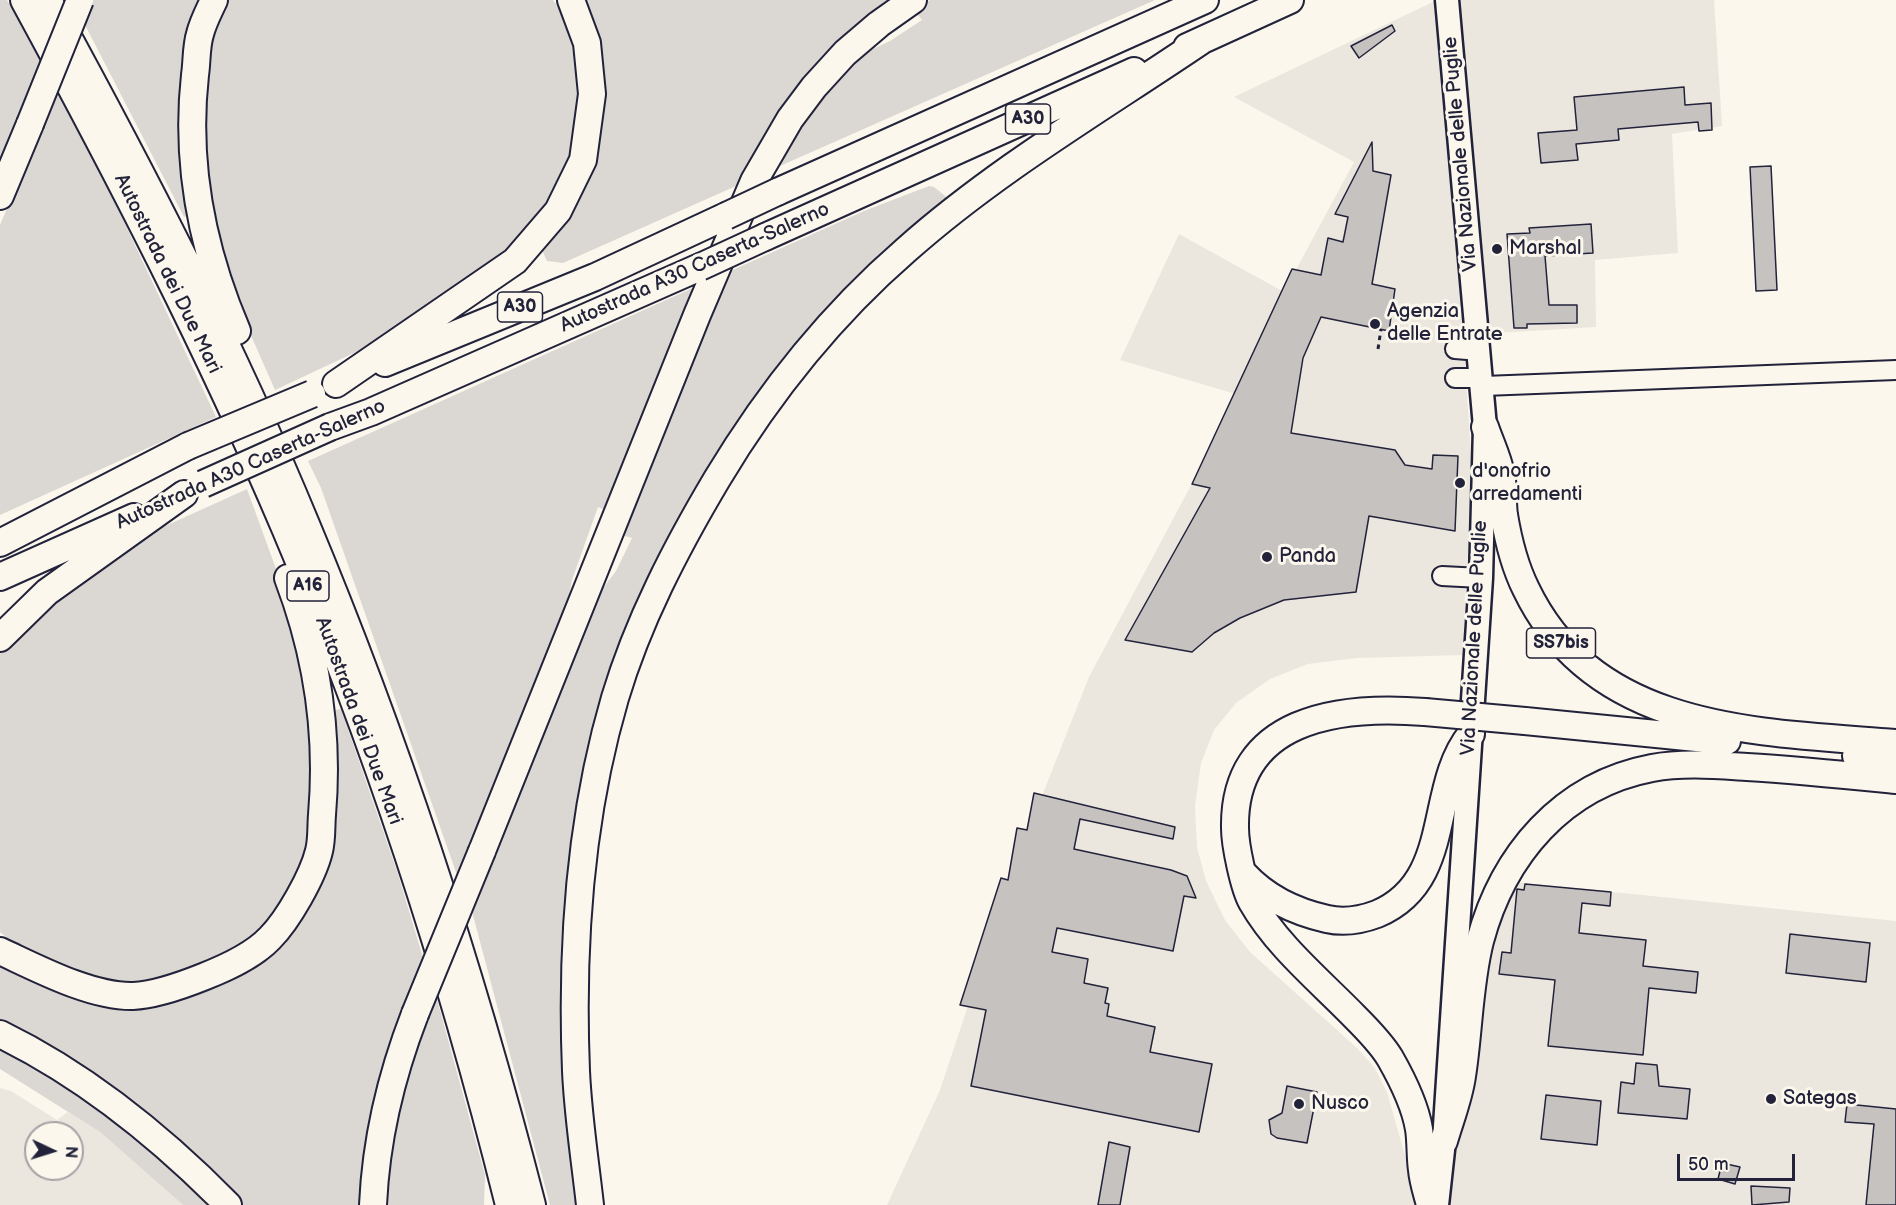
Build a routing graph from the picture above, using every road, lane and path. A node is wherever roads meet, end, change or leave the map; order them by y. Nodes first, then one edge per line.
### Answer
1 (24, 0) edge
2 (48, 0) edge
3 (80, 0) edge
4 (214, 0) edge
5 (571, 0) edge
6 (913, 0) edge
7 (1205, 0) edge
8 (1290, 0) edge
9 (1447, 0) edge
10 (1202, 41) junction
11 (103, 144) junction
12 (0, 196) edge
13 (1382, 329) dead end
14 (1378, 349) dead end
15 (1455, 349) dead end
16 (1480, 351) junction
17 (1896, 370) edge
18 (1455, 378) dead end
19 (1483, 382) junction
20 (336, 384) junction
21 (1485, 427) junction
22 (194, 489) junction
23 (0, 543) edge
24 (1442, 576) dead end
25 (0, 577) edge
26 (1481, 578) junction
27 (0, 638) edge
28 (1770, 733) junction
29 (1471, 734) junction
30 (1694, 736) junction
31 (1896, 743) edge
32 (391, 744) junction
33 (1896, 761) edge
34 (1896, 780) edge
35 (1244, 874) junction
36 (0, 951) edge
37 (0, 1034) edge
38 (1444, 1142) junction
39 (228, 1205) edge
40 (373, 1205) edge
41 (509, 1205) edge
42 (532, 1205) edge
43 (590, 1205) edge
44 (1430, 1205) edge
45 (1437, 1205) edge

1 - 11 highway, Autostrada dei Due Mari / A16
2 - 32 highway, Autostrada dei Due Mari / A16
3 - 12 highway, bridge
4 - 32 highway
5 - 20 highway
6 - 40 highway, bridge
7 - 20 highway, Autostrada A30 Caserta-Salerno / A30, bridge
8 - 10 highway, Autostrada A30 Caserta-Salerno / A30
9 - 16 main road, Via Nazionale delle Puglie / SS7bis
10 - 22 highway, Autostrada A30 Caserta-Salerno / A30, bridge
10 - 43 highway
11 - 36 highway
11 - 41 highway, Autostrada dei Due Mari / A16
13 - 14 path
15 - 16 lane
16 - 19 main road, Via Nazionale delle Puglie / SS7bis
17 - 19 lane
18 - 19 lane
19 - 21 main road, Via Nazionale delle Puglie / SS7bis
20 - 23 highway, Autostrada A30 Caserta-Salerno / A30, bridge
21 - 26 main road, Via Nazionale delle Puglie / SS7bis
21 - 28 highway, SS7bis
22 - 25 highway, Autostrada A30 Caserta-Salerno / A30
22 - 27 highway
24 - 26 lane
26 - 29 main road, Via Nazionale delle Puglie / SS7bis
28 - 30 highway, SS7bis
28 - 31 highway, SS7bis
29 - 35 highway, SS7bis
29 - 38 main road, Via Nazionale delle Puglie / SS7bis
30 - 33 highway, SS7bis
30 - 35 highway, SS7bis, bridge
32 - 42 highway, Autostrada dei Due Mari / A16
34 - 38 highway, SS7bis
35 - 44 highway, SS7bis
37 - 39 highway
38 - 45 main road, Via Nazionale delle Puglie / SS7bis

